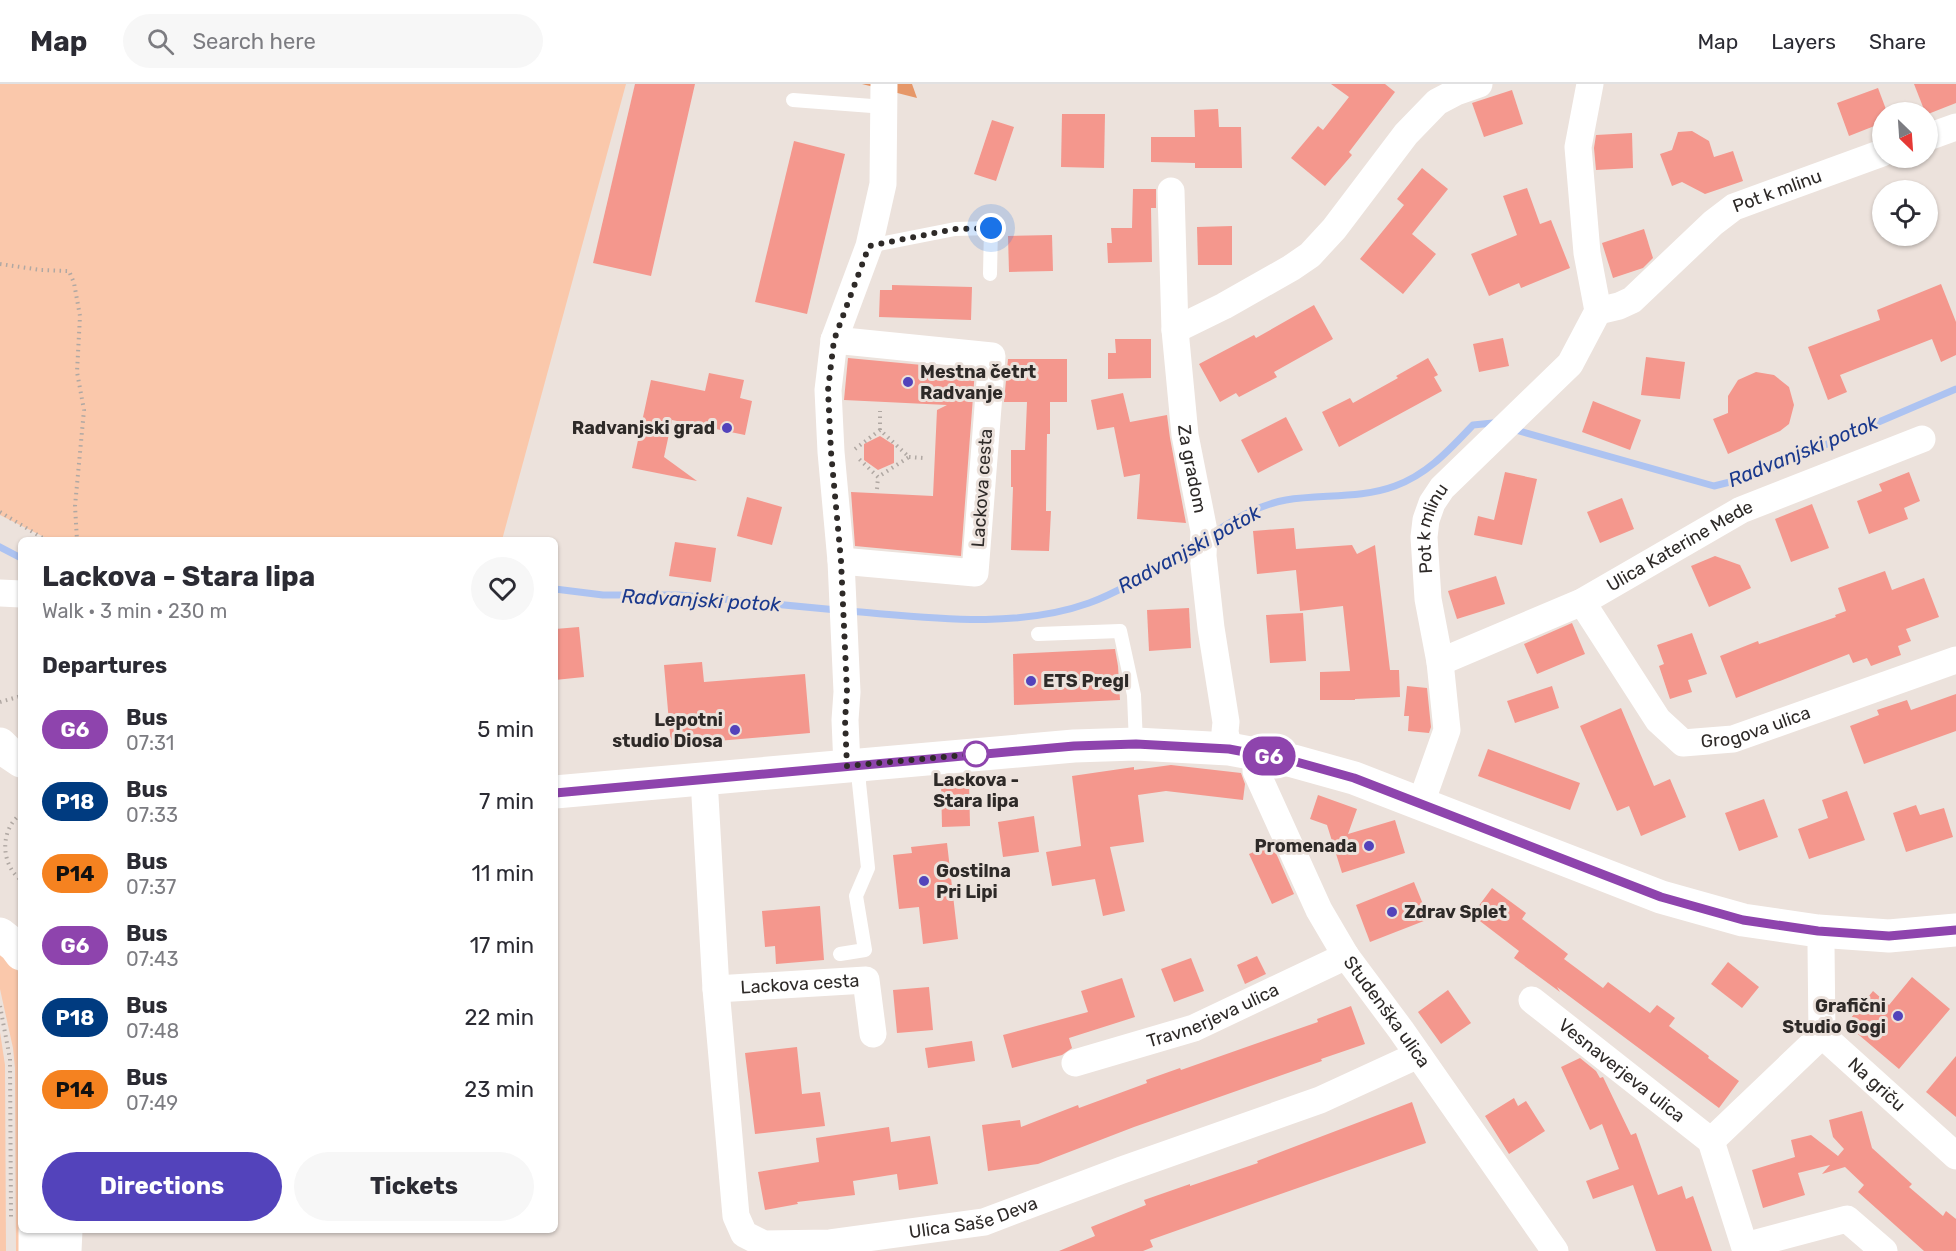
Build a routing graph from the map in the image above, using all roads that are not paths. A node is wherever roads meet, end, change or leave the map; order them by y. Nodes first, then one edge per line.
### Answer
1 (1479, 84) edge
2 (1590, 84) edge
3 (885, 95) edge
4 (794, 100) dead end
5 (1956, 127) edge
6 (1938, 133) edge
7 (1872, 157) edge
8 (1171, 191) dead end
9 (869, 246) junction
10 (990, 274) dead end
11 (1598, 311) junction
12 (1175, 330) junction
13 (834, 340) junction
14 (1922, 440) dead end
15 (841, 561) junction
16 (0, 593) edge
17 (18, 594) edge
18 (1582, 602) junction
19 (1038, 634) dead end
20 (1956, 660) edge
21 (1440, 662) junction
22 (0, 725) edge
23 (18, 735) edge
24 (0, 744) edge
25 (1136, 744) junction
26 (1242, 751) junction
27 (18, 759) edge
28 (853, 765) junction
29 (18, 770) edge
30 (0, 777) edge
31 (704, 779) junction
32 (558, 792) edge
33 (1421, 803) junction
34 (0, 910) edge
35 (1956, 930) edge
36 (1818, 931) junction
37 (14, 940) edge
38 (840, 954) dead end
39 (1346, 956) junction
40 (716, 989) junction
41 (1532, 1000) dead end
42 (873, 1034) dead end
43 (1822, 1035) junction
44 (1418, 1055) junction
45 (1075, 1063) dead end
46 (1711, 1141) junction
47 (1956, 1156) edge
48 (27, 1233) edge
49 (66, 1233) edge
50 (1745, 1249) edge
51 (35, 1251) edge
52 (65, 1251) edge
53 (1555, 1251) edge
54 (1884, 1251) edge

1 - 12 street
2 - 11 street
3 - 4 lane
3 - 9 street
5 - 6 street
7 - 11 street, Pot k mlinu
8 - 12 street, Za gradom
9 - 10 lane
9 - 13 street
11 - 21 street, Pot k mlinu
12 - 26 street, Za gradom
13 - 15 street
13 - 15 street, Lackova cesta
14 - 18 street, Ulica Katerine Mede
15 - 28 street
16 - 17 street
18 - 20 street, Grogova ulica
18 - 21 street, Ulica Katerine Mede
19 - 25 lane
21 - 33 street, Pot k mlinu
22 - 23 street
24 - 27 street
25 - 26 street
25 - 28 street
26 - 33 street
26 - 39 street, Studenška ulica
28 - 31 street
28 - 38 lane
29 - 30 street
31 - 32 street
31 - 40 street, Ulica Saše Deva
33 - 36 street
34 - 37 street
35 - 36 street
36 - 43 street
39 - 44 street, Studenška ulica
39 - 45 street, Travnerjeva ulica
40 - 42 street, Lackova cesta
40 - 44 street, Ulica Saše Deva
41 - 46 street, Vesnaverjeva ulica
43 - 46 street
43 - 47 street, Na griču
44 - 53 street, Studenška ulica
46 - 50 street
48 - 51 street
49 - 52 street
50 - 54 street

